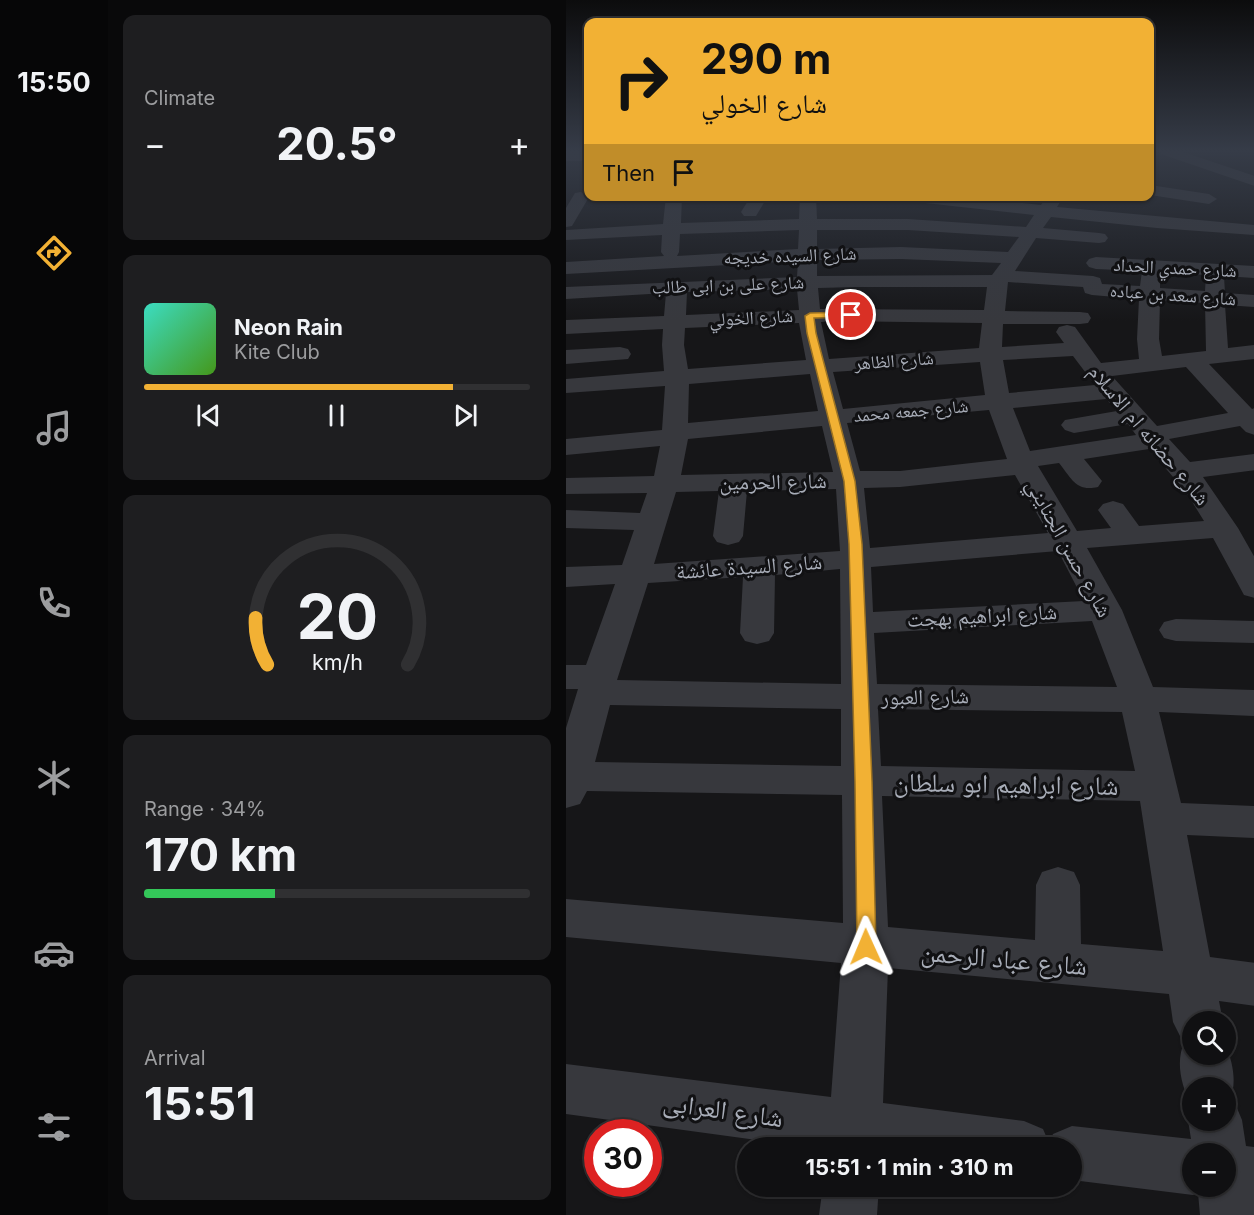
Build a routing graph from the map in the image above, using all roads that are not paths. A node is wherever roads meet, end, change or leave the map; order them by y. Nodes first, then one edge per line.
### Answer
1 (573, 208) edge
2 (673, 208) edge
3 (753, 208) edge
4 (936, 208) edge
5 (1220, 208) edge
6 (750, 212) dead end
7 (1102, 218) junction
8 (566, 222) edge
9 (1251, 222) edge
10 (1157, 223) junction
11 (671, 229) junction
12 (566, 235) edge
13 (1099, 238) junction
14 (1024, 243) edge
15 (729, 247) dead end
16 (808, 253) edge
17 (1215, 263) junction
18 (1253, 263) edge
19 (1152, 267) junction
20 (566, 268) edge
21 (671, 278) junction
22 (566, 293) edge
23 (1150, 294) junction
24 (1085, 296) junction
25 (1214, 299) junction
26 (1254, 301) edge
27 (992, 316) junction
28 (674, 322) junction
29 (566, 327) edge
30 (1078, 349) junction
31 (1254, 352) edge
32 (620, 354) dead end
33 (990, 354) junction
34 (1218, 356) junction
35 (566, 357) edge
36 (1191, 358) junction
37 (1151, 363) junction
38 (820, 366) junction
39 (677, 379) junction
40 (1103, 381) junction
41 (566, 386) edge
42 (1000, 404) junction
43 (1252, 420) edge
44 (836, 425) junction
45 (910, 427) dead end
46 (1145, 430) junction
47 (675, 434) junction
48 (1072, 437) junction
49 (566, 447) edge
50 (935, 454) dead end
51 (1018, 454) junction
52 (1254, 462) edge
53 (1182, 471) junction
54 (849, 481) junction
55 (1088, 481) dead end
56 (734, 483) junction
57 (666, 484) junction
58 (566, 486) edge
59 (1114, 510) dead end
60 (566, 519) edge
61 (653, 522) junction
62 (728, 536) dead end
63 (1132, 537) junction
64 (1236, 540) edge
65 (1070, 543) junction
66 (855, 559) junction
67 (759, 567) junction
68 (634, 575) junction
69 (566, 577) edge
70 (1254, 588) edge
71 (1105, 610) junction
72 (858, 622) junction
73 (1176, 630) dead end
74 (1254, 632) edge
75 (757, 633) dead end
76 (587, 682) edge
77 (860, 698) junction
78 (1138, 698) junction
79 (1254, 703) edge
80 (864, 781) junction
81 (568, 782) edge
82 (1160, 802) junction
83 (1254, 822) edge
84 (1058, 885) dead end
85 (566, 918) edge
86 (866, 947) junction
87 (1058, 963) junction
88 (1191, 975) junction
89 (1254, 985) edge
90 (1196, 1011) edge
91 (566, 1089) edge
92 (849, 1137) edge
93 (855, 1137) edge
94 (1082, 1154) edge
95 (1182, 1166) edge
96 (1236, 1172) edge
97 (1254, 1175) edge
98 (850, 1197) edge
99 (1227, 1197) edge
100 (848, 1215) edge
101 (1229, 1215) edge

1 - 8 street
2 - 11 street
3 - 6 street
4 - 14 street
5 - 9 street
7 - 10 street
7 - 13 street
7 - 14 street
9 - 10 street
10 - 19 street
11 - 12 street
11 - 16 street
11 - 21 street
13 - 14 street
13 - 24 street
14 - 16 street, شارع السيده خديجه
14 - 16 street
14 - 16 street, شارع على بن ابى طالب
14 - 24 street
14 - 27 street, شارع حسن الجنايني
15 - 16 street
16 - 21 street, شارع السيده خديجه
16 - 21 street, شارع على بن ابى طالب
16 - 27 street, شارع الخولي
16 - 28 street, شارع الخولي
16 - 38 street
17 - 18 street, شارع حمدي الحداد
17 - 19 street, شارع حمدي الحداد
17 - 25 street
19 - 23 street
19 - 24 street, شارع حمدي الحداد
20 - 21 street, شارع السيده خديجه
21 - 22 street, شارع على بن ابى طالب
21 - 28 street
23 - 24 street, شارع سعد بن عباده
23 - 25 street, شارع سعد بن عباده
23 - 37 street
24 - 27 street, شارع الخولي
24 - 30 street, شارع حضانه ام الاسلام
25 - 26 street, شارع سعد بن عباده
25 - 34 street
27 - 33 street, شارع حسن الجنايني
28 - 29 street, شارع الخولي
28 - 39 street
30 - 33 street, شارع الظاهر
30 - 40 street, شارع حضانه ام الاسلام
31 - 34 street, شارع جمعه محمد
32 - 35 street
33 - 38 street, شارع الظاهر
33 - 42 street, شارع حسن الجنايني
34 - 36 street, شارع جمعه محمد
36 - 37 street, شارع جمعه محمد
36 - 43 street
37 - 40 street, شارع جمعه محمد
38 - 39 street, شارع الظاهر
38 - 44 street
39 - 41 street, شارع الظاهر
39 - 47 street
40 - 42 street, شارع جمعه محمد
40 - 46 street, شارع حضانه ام الاسلام
42 - 44 street, شارع جمعه محمد
42 - 51 street, شارع حسن الجنايني
43 - 46 street, شارع الحرمين
44 - 45 street
44 - 47 street, شارع جمعه محمد
44 - 54 street
46 - 48 street, شارع الحرمين
46 - 53 street, شارع حضانه ام الاسلام
47 - 49 street, شارع جمعه محمد
47 - 57 street
48 - 51 street, شارع الحرمين
48 - 55 street
50 - 51 street
51 - 54 street, شارع الحرمين
51 - 65 street, شارع حسن الجنايني
52 - 53 street
53 - 64 street, شارع حضانه ام الاسلام
54 - 56 street, شارع الحرمين
54 - 66 street
56 - 57 street, شارع الحرمين
56 - 62 street
57 - 58 street, شارع الحرمين
57 - 61 street
59 - 63 street
60 - 61 street
61 - 68 street
63 - 64 street, شارع السيدة عائشة
63 - 65 street, شارع السيدة عائشة
64 - 70 street, شارع حضانه ام الاسلام
65 - 66 street, شارع السيدة عائشة
65 - 71 street, شارع حسن الجنايني
66 - 67 street, شارع السيدة عائشة
66 - 72 street
67 - 68 street, شارع السيدة عائشة
67 - 75 street
68 - 69 street, شارع السيدة عائشة
68 - 76 street
71 - 72 street, شارع ابراهيم بهجت
71 - 78 street, شارع حسن الجنايني
72 - 77 street
73 - 74 street
76 - 77 street, شارع العبور
76 - 81 street
77 - 78 street, شارع العبور
77 - 80 street
78 - 79 street, شارع العبور
78 - 82 street, شارع حسن الجنايني
80 - 81 street, شارع ابراهيم ابو سلطان
80 - 82 street, شارع ابراهيم ابو سلطان
80 - 86 street
82 - 83 street, شارع ابراهيم ابو سلطان
82 - 88 street, شارع حسن الجنايني
84 - 87 street
85 - 86 street, شارع عباد الرحمن
86 - 87 street, شارع عباد الرحمن
86 - 93 street
87 - 88 street, شارع عباد الرحمن
88 - 89 street, شارع عباد الرحمن
88 - 90 street, شارع حسن الجنايني
91 - 92 street, شارع العرابى
94 - 95 street
96 - 97 street
98 - 100 street
99 - 101 street

